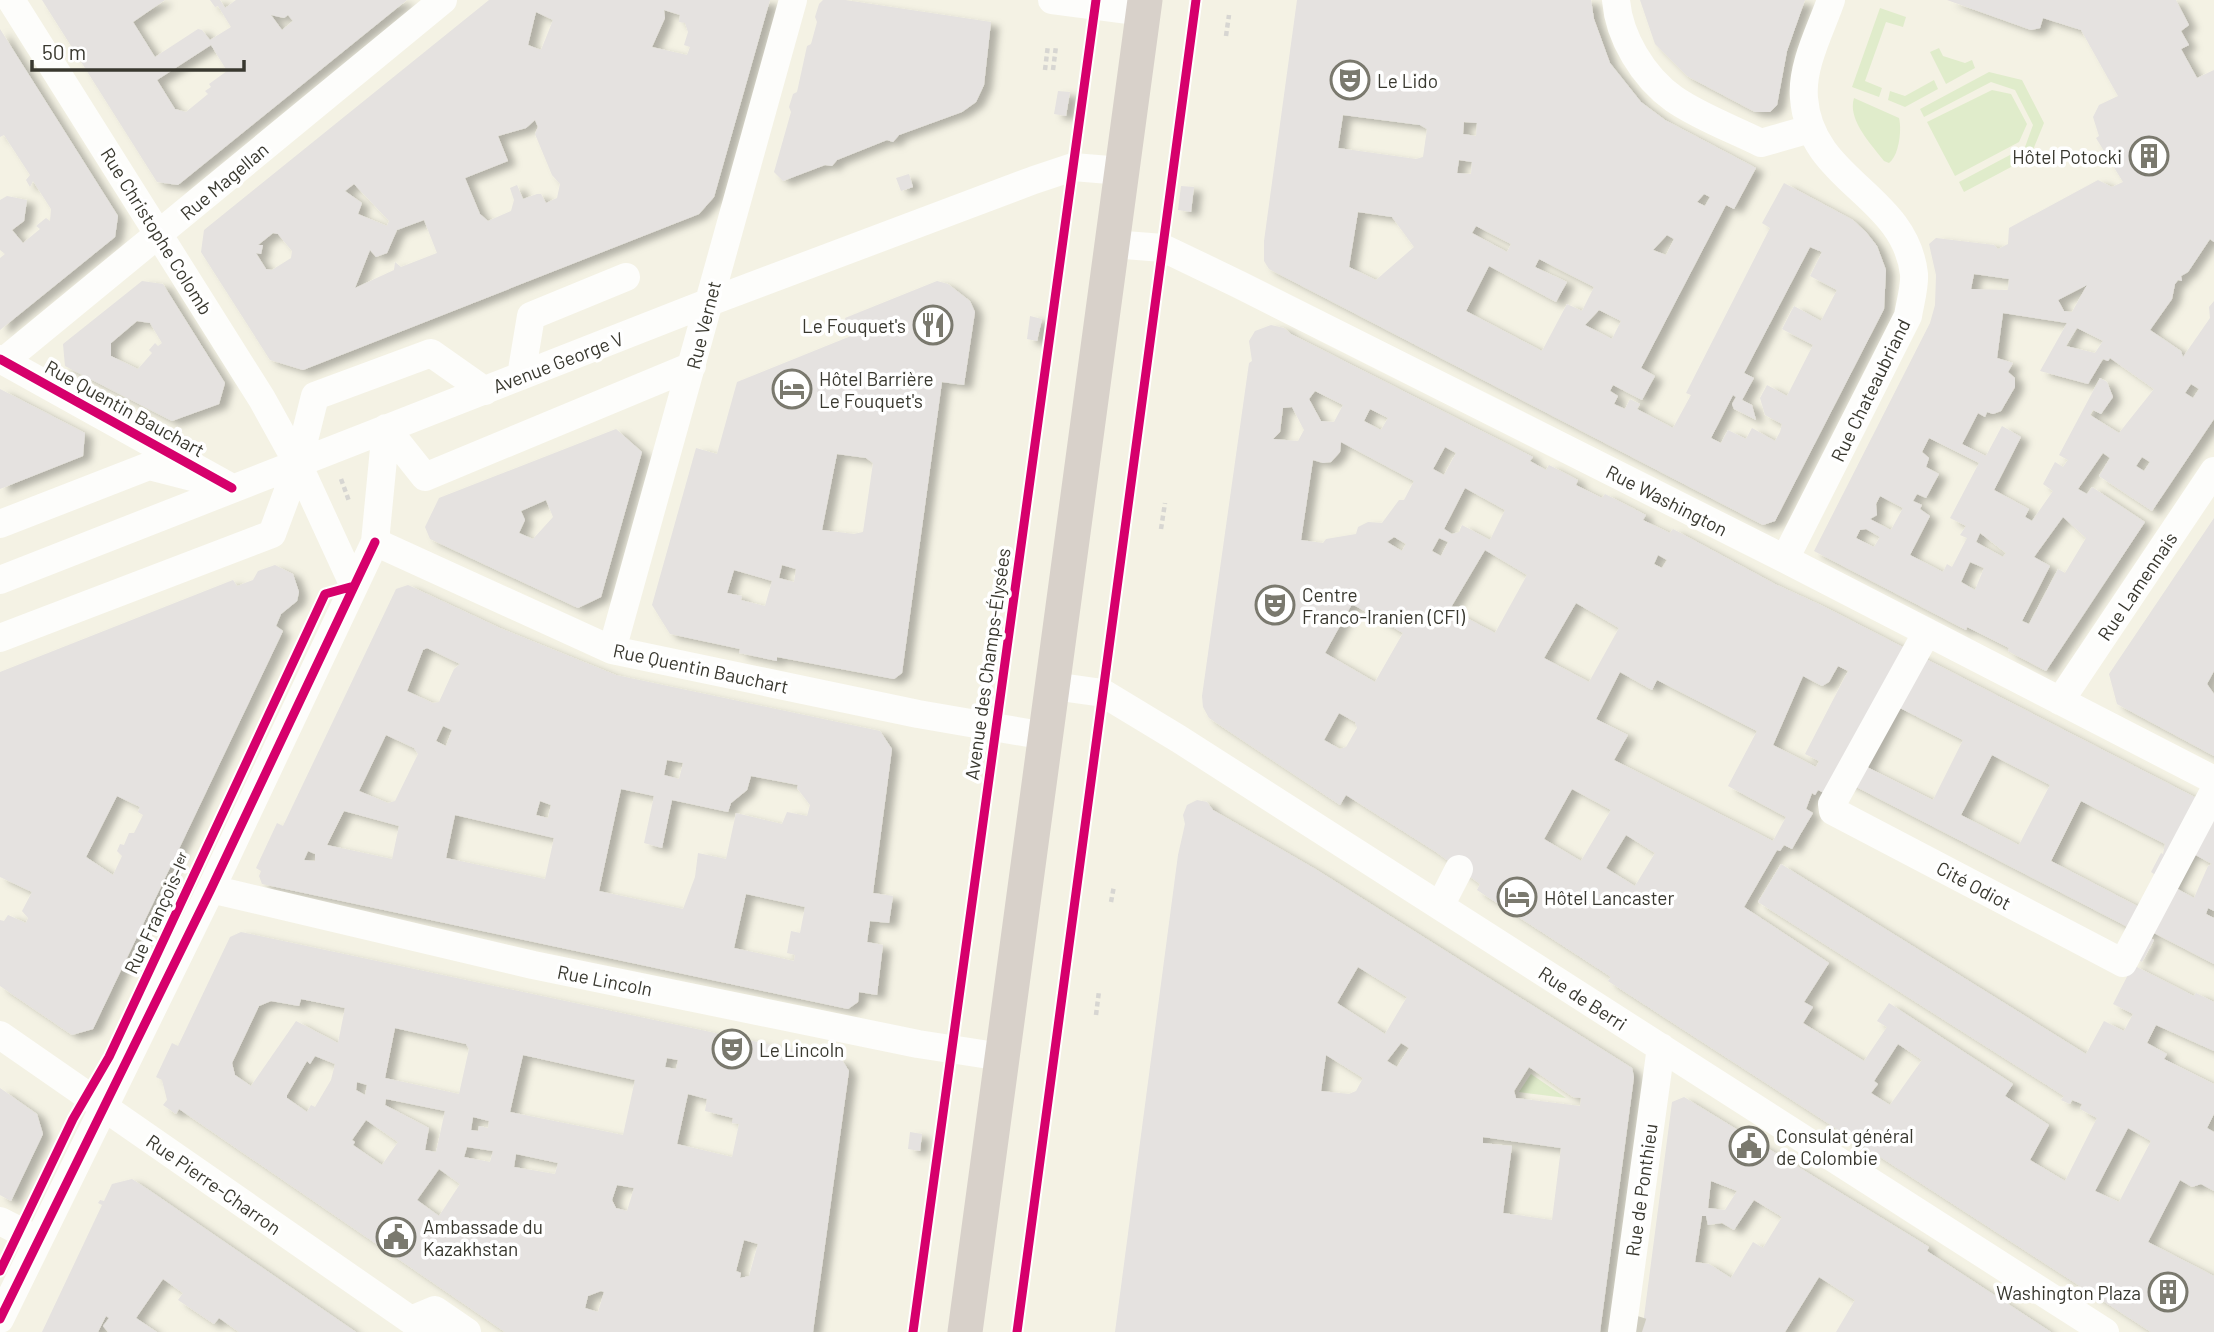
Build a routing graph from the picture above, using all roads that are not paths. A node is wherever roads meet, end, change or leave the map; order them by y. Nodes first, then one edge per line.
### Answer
1 (11, 0) edge
2 (443, 0) edge
3 (793, 0) edge
4 (1052, 0) edge
5 (1616, 0) edge
6 (1831, 0) edge
7 (1145, 6) edge
8 (1810, 130) junction
9 (1122, 172) junction
10 (160, 235) junction
11 (1112, 244) junction
12 (626, 277) dead end
13 (708, 303) junction
14 (2, 360) edge
15 (692, 366) junction
16 (521, 376) junction
17 (485, 390) junction
18 (386, 428) junction
19 (298, 464) junction
20 (2214, 471) edge
21 (232, 488) junction
22 (0, 524) edge
23 (375, 542) junction
24 (1785, 559) junction
25 (0, 580) edge
26 (354, 586) junction
27 (1927, 632) junction
28 (0, 638) edge
29 (612, 650) junction
30 (1053, 686) junction
31 (2060, 701) junction
32 (1046, 736) junction
33 (2214, 780) edge
34 (2214, 791) edge
35 (1459, 869) dead end
36 (211, 889) junction
37 (1440, 906) junction
38 (533, 965) junction
39 (630, 997) dead end
40 (0, 1035) edge
41 (1661, 1047) junction
42 (1002, 1057) junction
43 (104, 1107) junction
44 (0, 1222) edge
45 (37, 1240) junction
46 (0, 1319) edge
47 (419, 1326) edge
48 (467, 1332) edge
49 (965, 1332) edge
50 (1622, 1332) edge
51 (2105, 1332) edge

1 - 10 street, Rue Christophe Colomb
2 - 10 street, Rue Magellan
3 - 13 street, Rue Vernet
4 - 7 street
5 - 8 street
6 - 8 street, Rue Chateaubriand
7 - 9 main road
8 - 24 street, Rue Chateaubriand
9 - 11 main road
9 - 13 street, Avenue George V
10 - 14 street, Rue Magellan
10 - 19 street, Rue Christophe Colomb
11 - 24 street, Rue Washington
11 - 30 main road
12 - 16 street
13 - 15 street, Rue Vernet
13 - 16 street, Avenue George V
14 - 21 street, Rue Quentin Bauchart
15 - 18 street
15 - 29 street, Rue Vernet
16 - 17 street, Avenue George V
17 - 18 street, Avenue George V
17 - 19 street
18 - 19 street, Avenue George V
18 - 23 street, Rue François-Iᵉʳ
19 - 21 street, Avenue George V
19 - 26 street
19 - 28 street
20 - 31 street, Rue Lamennais
21 - 22 street
21 - 25 street, Avenue George V
23 - 26 street, Rue François-Iᵉʳ
23 - 29 street, Rue Quentin Bauchart
24 - 27 street, Rue Washington
26 - 36 street, Rue François-Iᵉʳ
27 - 31 street, Rue Washington
27 - 34 street, Cité Odiot
29 - 32 street, Rue Quentin Bauchart
30 - 32 main road
30 - 37 street, Rue de Berri
31 - 33 street, Rue Washington
32 - 42 main road
35 - 37 street
36 - 38 street, Rue Lincoln
36 - 43 street, Rue François-Iᵉʳ
37 - 41 street, Rue de Berri
38 - 39 street
38 - 42 street, Rue Lincoln
40 - 43 street, Rue Pierre-Charron
41 - 50 street, Rue de Ponthieu
41 - 51 street, Rue de Berri
42 - 49 main road
43 - 45 street, Rue François-Iᵉʳ
43 - 47 street, Rue Pierre-Charron
44 - 45 street
45 - 46 street, Rue François-Iᵉʳ
47 - 48 street

